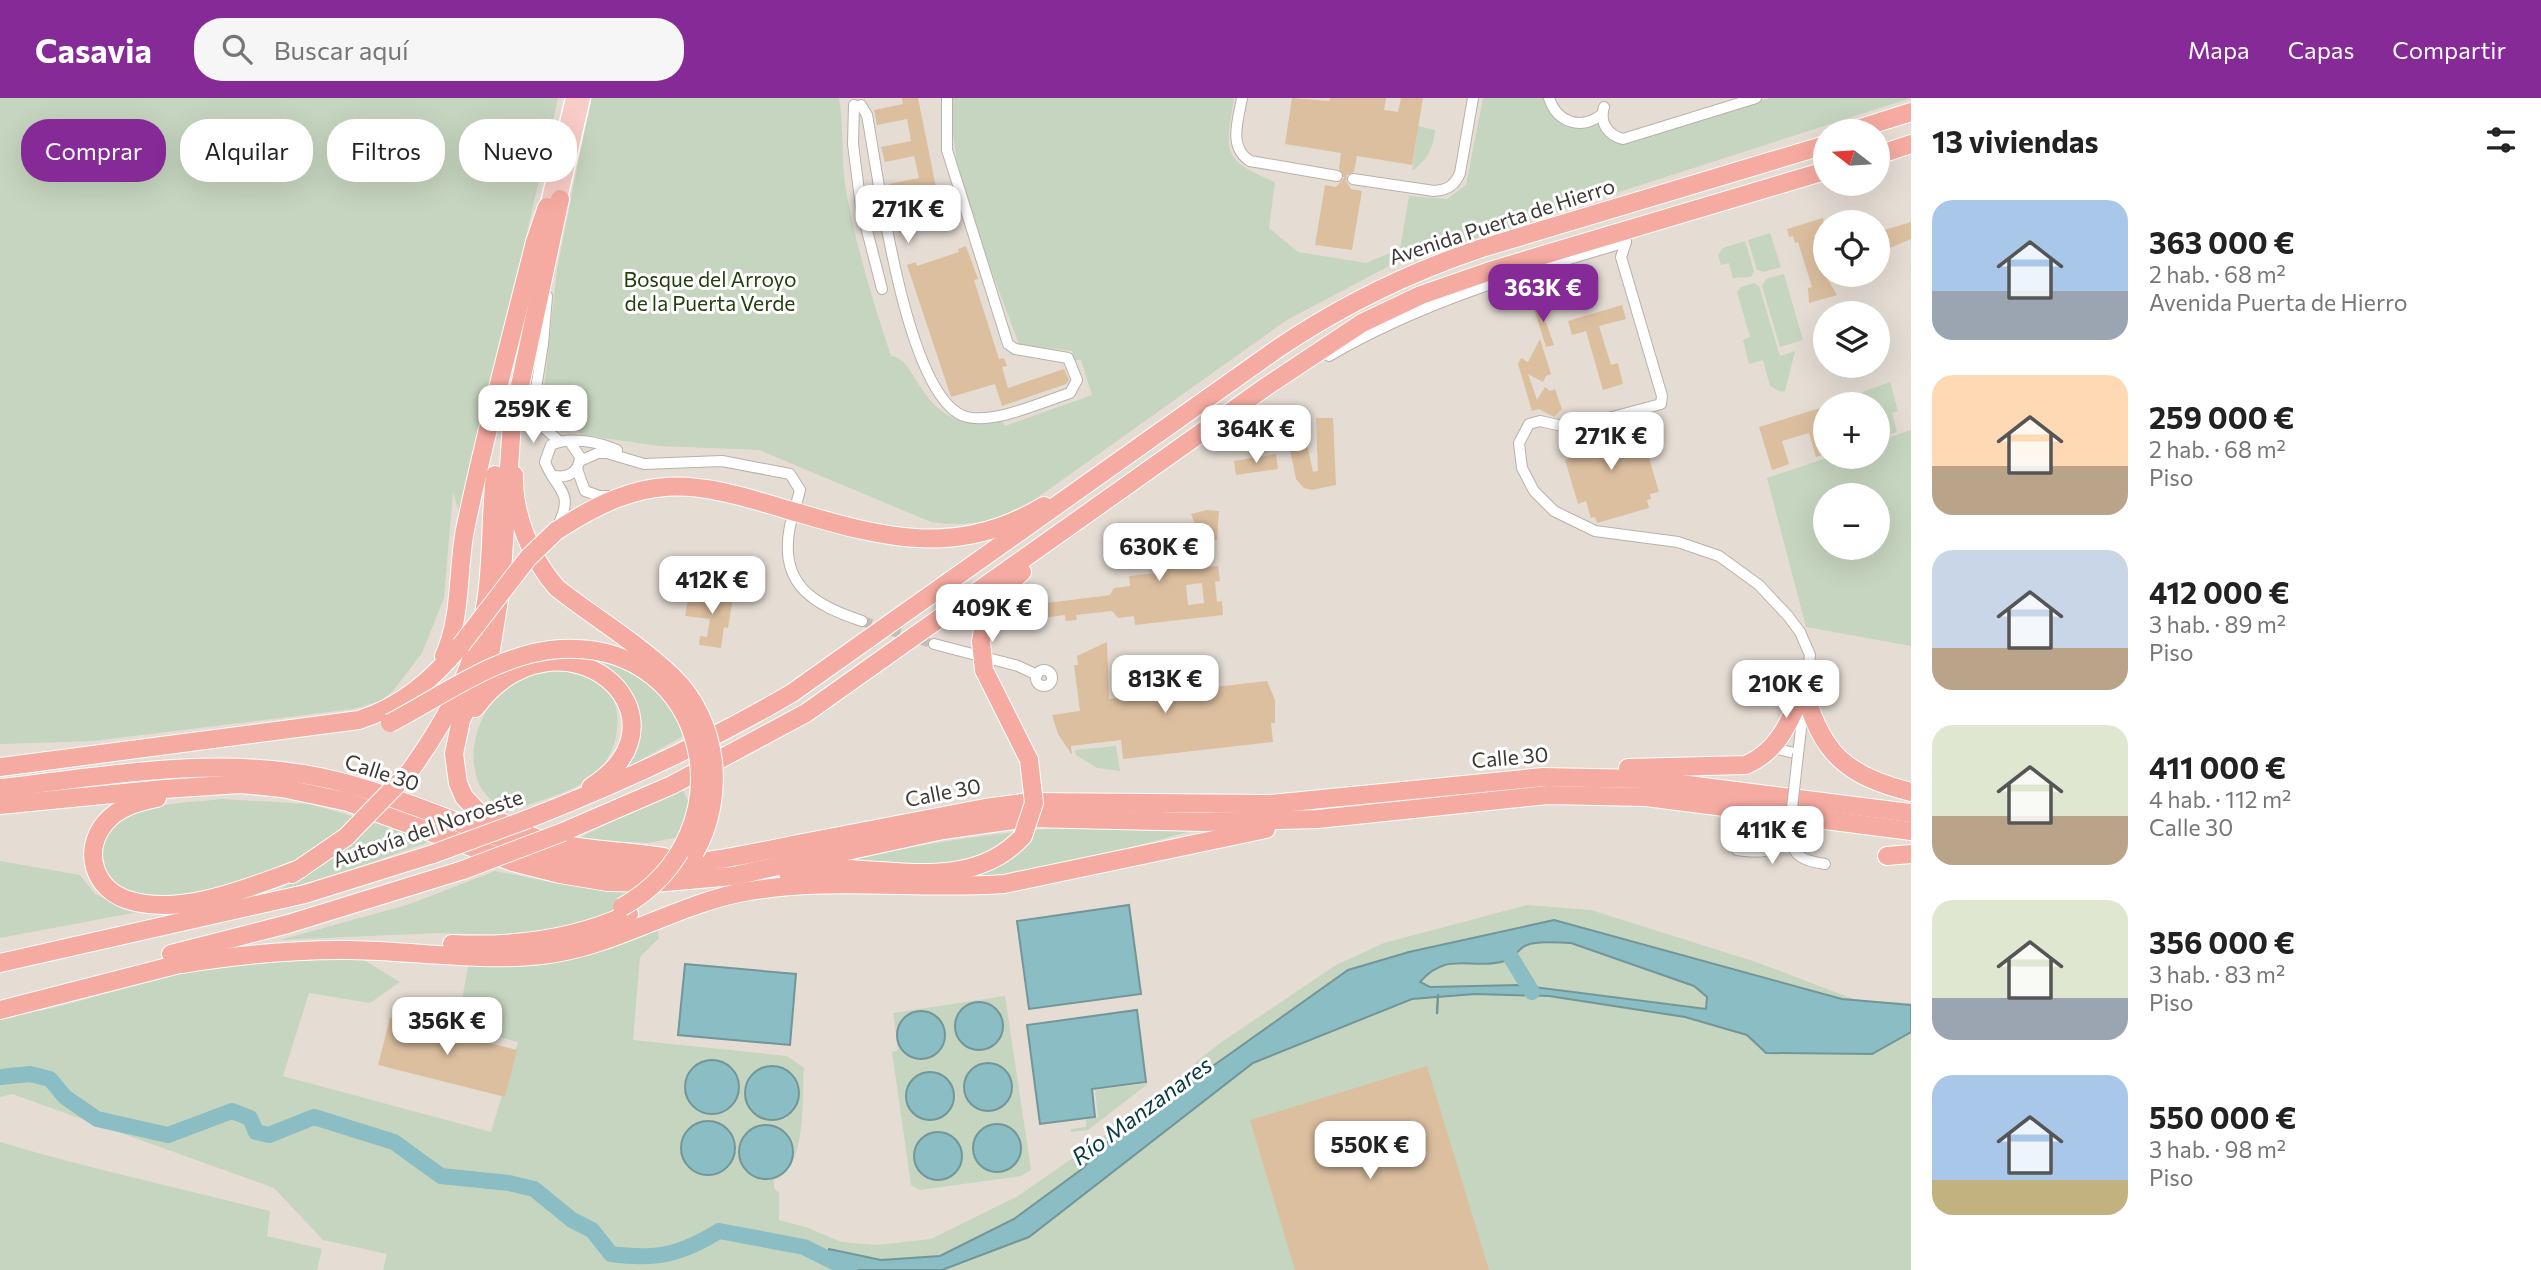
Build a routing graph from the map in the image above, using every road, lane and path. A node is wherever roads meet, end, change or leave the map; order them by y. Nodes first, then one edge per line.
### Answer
1 (573, 98) edge
2 (583, 98) edge
3 (947, 98) edge
4 (1242, 98) edge
5 (1473, 98) edge
6 (1549, 98) edge
7 (1756, 98) edge
8 (858, 102) edge
9 (1911, 112) edge
10 (1889, 119) edge
11 (1911, 120) edge
12 (1890, 126) edge
13 (1813, 143) edge
14 (1911, 144) edge
15 (1813, 148) edge
16 (1890, 151) edge
17 (1790, 155) junction
18 (1813, 175) edge
19 (1337, 176) dead end
20 (1353, 179) dead end
21 (553, 203) junction
22 (1680, 215) junction
23 (1604, 248) junction
24 (1623, 250) junction
25 (547, 288) junction
26 (882, 289) dead end
27 (1329, 356) joint
28 (1267, 386) junction
29 (1162, 432) junction
30 (564, 442) junction
31 (579, 465) junction
32 (657, 465) junction
33 (555, 476) junction
34 (633, 491) junction
35 (1091, 511) junction
36 (556, 531) junction
37 (862, 621) tunnel mouth
38 (934, 643) tunnel mouth
39 (841, 661) joint
40 (1037, 675) dead end
41 (431, 679) junction
42 (1804, 689) junction
43 (182, 744) junction
44 (1773, 748) junction
45 (1798, 754) junction
46 (0, 767) edge
47 (1542, 777) junction
48 (240, 784) junction
49 (0, 789) edge
50 (1911, 792) edge
51 (1471, 801) junction
52 (565, 804) junction
53 (1554, 804) dead end
54 (0, 806) edge
55 (985, 807) junction
56 (1911, 813) edge
57 (1318, 819) junction
58 (1911, 831) edge
59 (1788, 835) junction
60 (1737, 850) dead end
61 (1911, 854) edge
62 (1887, 856) dead end
63 (664, 857) junction
64 (1825, 864) dead end
65 (300, 869) junction
66 (733, 876) junction
67 (626, 910) junction
68 (88, 943) junction
69 (61, 950) junction
70 (0, 951) edge
71 (0, 963) edge
72 (182, 964) junction
73 (47, 987) junction
74 (0, 998) edge
75 (0, 1004) edge
76 (0, 1010) edge

1 - 21 main road
2 - 21 main road
3 - 8 street
4 - 19 street
5 - 20 street
6 - 7 street
8 - 26 street
9 - 10 highway
11 - 12 highway
13 - 17 highway
14 - 16 highway
15 - 17 highway, Avenida Puerta de Hierro
17 - 29 highway, Avenida Puerta de Hierro
18 - 22 highway, Avenida Puerta de Hierro
21 - 25 highway
21 - 41 highway
21 - 63 highway
21 - 65 highway, bridge
22 - 24 highway
22 - 28 highway, Avenida Puerta de Hierro
23 - 24 street
23 - 24 street
23 - 27 street
24 - 42 street
25 - 30 street
25 - 67 highway, bridge
27 - 28 highway
28 - 35 highway, Avenida Puerta de Hierro
29 - 34 highway
29 - 39 highway, Avenida Puerta de Hierro
30 - 31 street
30 - 32 street
30 - 33 street
31 - 32 street
31 - 33 street
31 - 34 street
32 - 37 street
33 - 36 street
34 - 36 highway
35 - 66 highway, bridge
35 - 73 highway, Avenida Puerta de Hierro, bridge
36 - 41 highway, bridge
38 - 40 street
39 - 52 highway, Autovía del Noroeste
41 - 43 highway
42 - 44 highway
42 - 45 street
42 - 50 highway
43 - 46 highway
43 - 67 highway, bridge
44 - 45 street
44 - 47 highway
45 - 59 street, bridge
47 - 55 highway, Calle 30
47 - 56 highway, Calle 30
48 - 54 highway, Calle 30
48 - 65 highway
48 - 66 highway, Calle 30
49 - 55 highway, Calle 30
51 - 53 highway
51 - 57 highway, Calle 30
51 - 58 highway, Calle 30
52 - 63 highway
52 - 68 highway, Autovía del Noroeste, bridge
55 - 63 highway
57 - 66 highway, Calle 30
57 - 72 highway
59 - 60 street
59 - 64 street
61 - 62 highway
65 - 68 highway
67 - 72 highway
68 - 69 highway, Autovía del Noroeste
69 - 70 highway
69 - 71 highway, Autovía del Noroeste
72 - 76 highway
73 - 74 highway
73 - 75 highway

